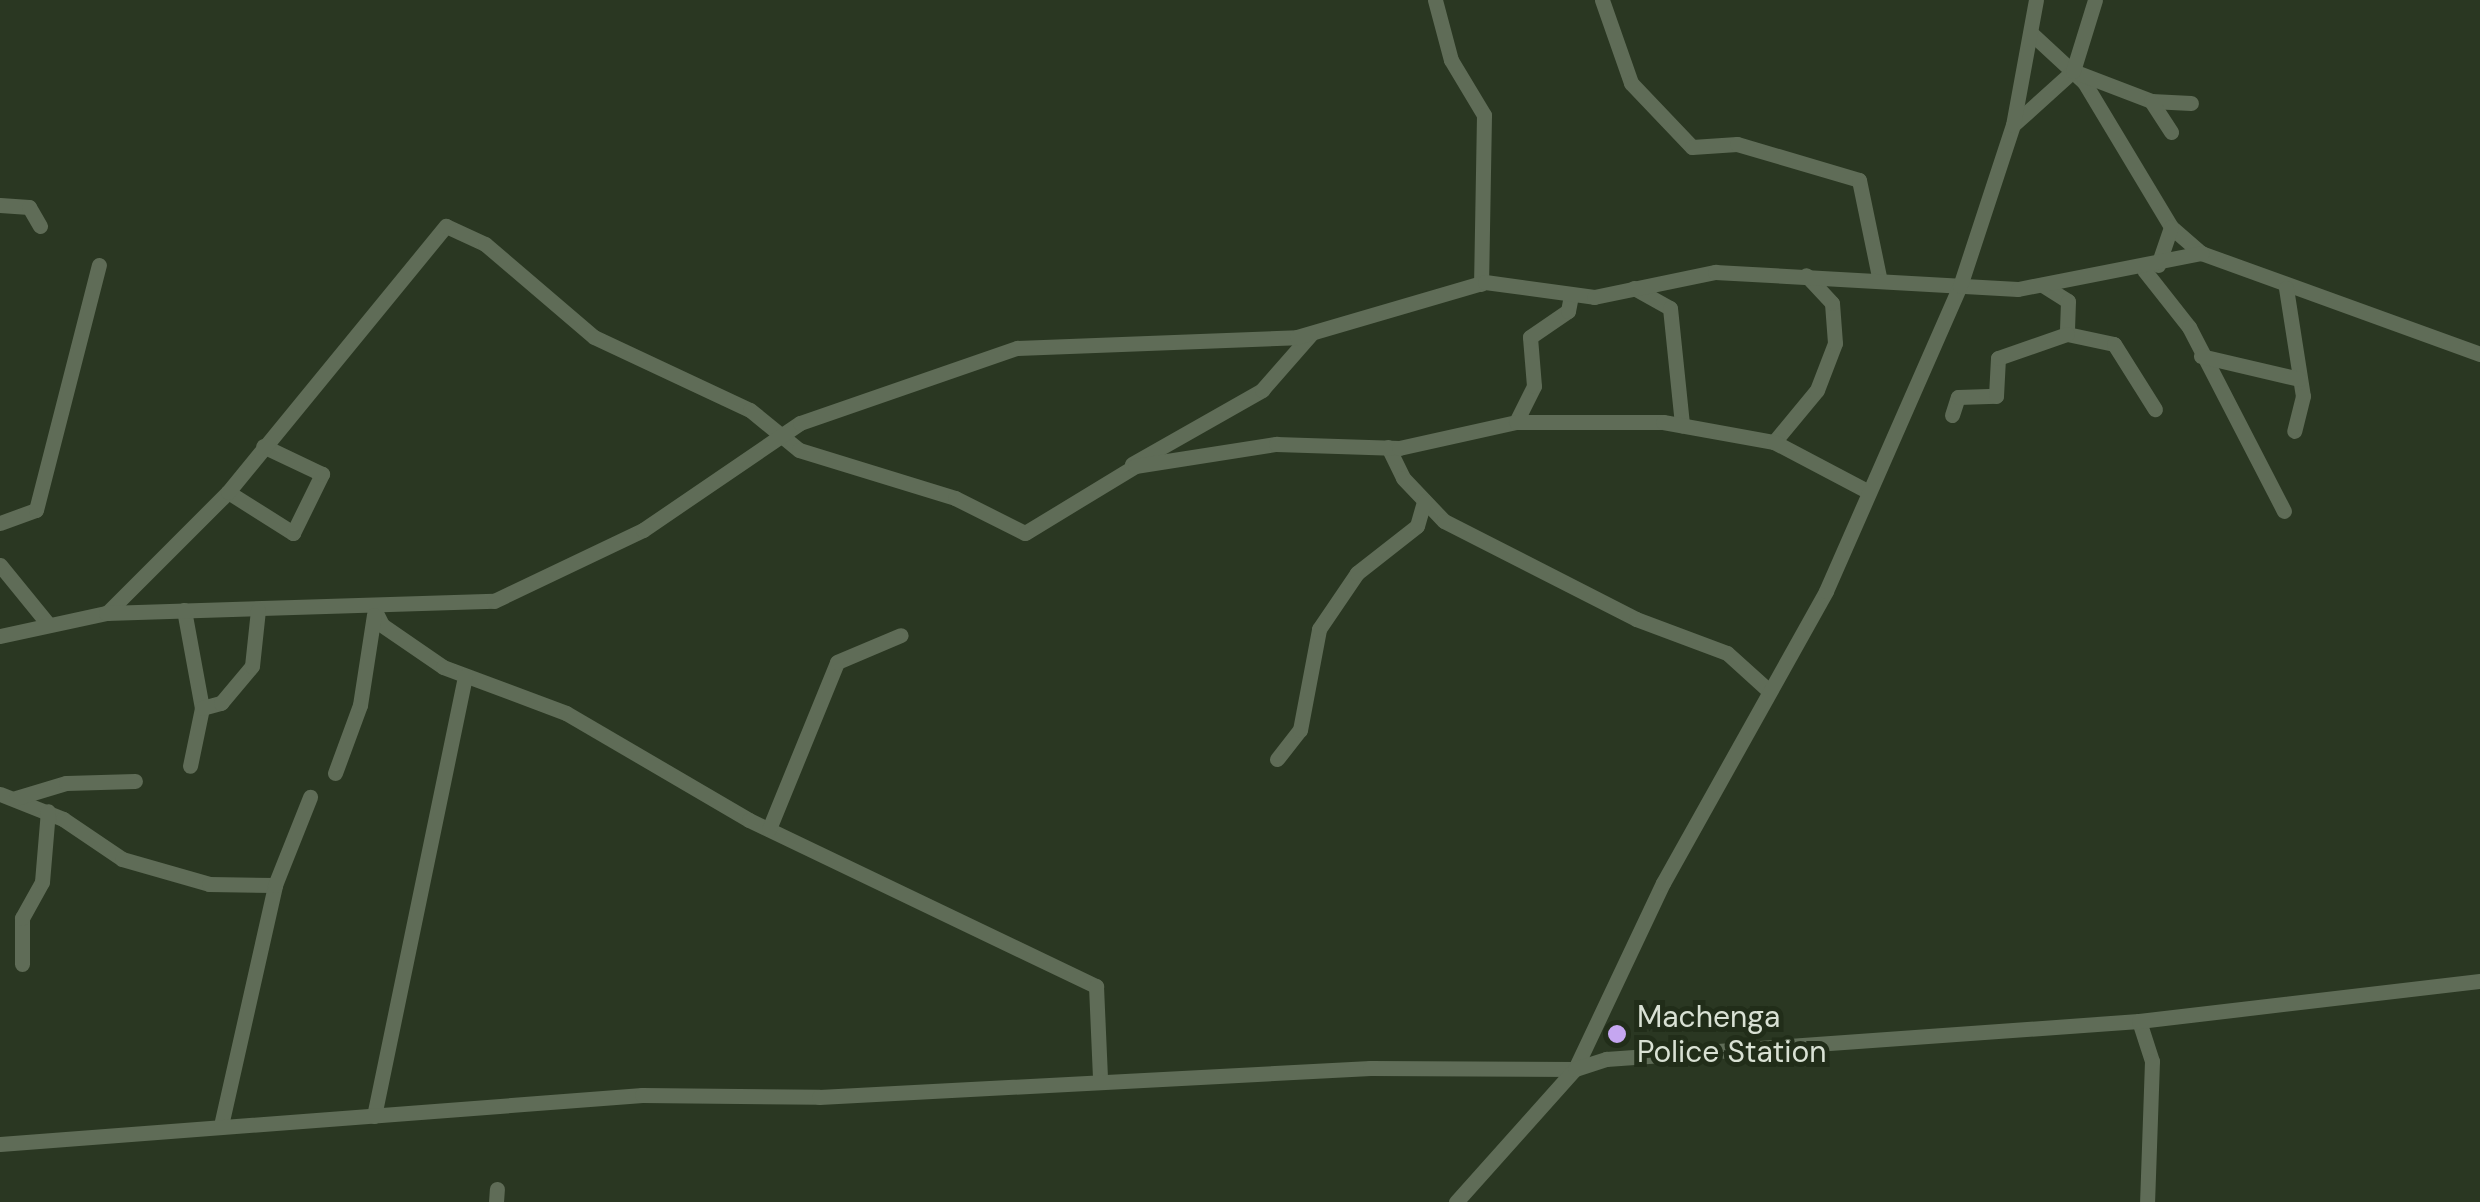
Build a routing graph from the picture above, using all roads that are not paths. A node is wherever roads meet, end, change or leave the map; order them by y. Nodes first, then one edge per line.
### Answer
1 (1435, 0) edge
2 (1602, 0) edge
3 (2036, 0) edge
4 (2094, 0) edge
5 (2032, 34) junction
6 (2073, 72) junction
7 (2151, 100) junction
8 (2191, 103) dead end
9 (2012, 125) junction
10 (2172, 132) dead end
11 (0, 204) edge
12 (40, 226) dead end
13 (2171, 227) junction
14 (2201, 253) junction
15 (99, 265) dead end
16 (2151, 267) junction
17 (1806, 275) junction
18 (1880, 278) junction
19 (1482, 284) junction
20 (1960, 286) junction
21 (2044, 286) junction
22 (1634, 288) junction
23 (2286, 288) junction
24 (1571, 296) junction
25 (1312, 334) junction
26 (2066, 334) junction
27 (2480, 354) edge
28 (2201, 356) junction
29 (2299, 378) junction
30 (2155, 409) dead end
31 (1952, 415) dead end
32 (1516, 422) junction
33 (1682, 425) junction
34 (2294, 431) dead end
35 (784, 438) junction
36 (1774, 442) junction
37 (263, 446) junction
38 (1388, 447) junction
39 (1124, 470) junction
40 (1868, 491) junction
41 (228, 492) junction
42 (1424, 502) junction
43 (2284, 511) dead end
44 (0, 522) edge
45 (0, 564) edge
46 (184, 610) junction
47 (258, 610) junction
48 (373, 611) junction
49 (106, 613) junction
50 (48, 625) junction
51 (901, 634) dead end
52 (0, 636) edge
53 (465, 676) junction
54 (1768, 690) junction
55 (202, 708) junction
56 (1277, 759) dead end
57 (190, 766) dead end
58 (335, 773) dead end
59 (136, 781) dead end
60 (8, 796) edge
61 (310, 797) dead end
62 (48, 811) junction
63 (769, 829) junction
64 (274, 885) junction
65 (22, 964) dead end
66 (2480, 981) edge
67 (2139, 1020) junction
68 (1575, 1069) junction
69 (1100, 1079) junction
70 (374, 1116) junction
71 (222, 1121) junction
72 (0, 1144) edge
73 (1456, 1202) edge
74 (2147, 1202) edge

1 - 19 street
2 - 18 street
3 - 5 street
4 - 6 street
5 - 6 street
5 - 9 street
6 - 7 street
6 - 9 street
6 - 13 street
7 - 8 street
7 - 10 street
9 - 20 street
11 - 12 street
13 - 14 street
13 - 16 street
14 - 16 street
14 - 23 street
15 - 44 street
16 - 21 street
16 - 28 street
17 - 18 street
17 - 22 street
17 - 36 street
18 - 20 street
19 - 24 street
19 - 25 street
20 - 21 street
20 - 40 street
21 - 26 street
22 - 24 street
22 - 33 street
23 - 27 street
23 - 29 street
24 - 32 street
25 - 35 street
25 - 39 street
26 - 30 street
26 - 31 street
28 - 29 street
28 - 43 street
29 - 34 street
32 - 33 street
32 - 38 street
33 - 36 street
35 - 37 street
35 - 39 street
35 - 48 street
36 - 40 street
37 - 41 street
37 - 41 street
38 - 39 street
38 - 42 street
40 - 54 street
41 - 49 street
42 - 54 street
42 - 56 street
45 - 50 street
46 - 47 street
46 - 49 street
46 - 55 street
47 - 48 street
47 - 55 street
48 - 53 street
48 - 58 street
49 - 50 street
50 - 52 street
51 - 63 street
53 - 63 street
53 - 70 street
54 - 68 street
55 - 57 street
59 - 60 street
60 - 62 street
61 - 64 street
62 - 64 street
62 - 65 street
63 - 69 street
64 - 71 street
66 - 67 street
67 - 68 street
67 - 74 street
68 - 69 street
68 - 73 street
69 - 70 street
70 - 71 street
71 - 72 street

